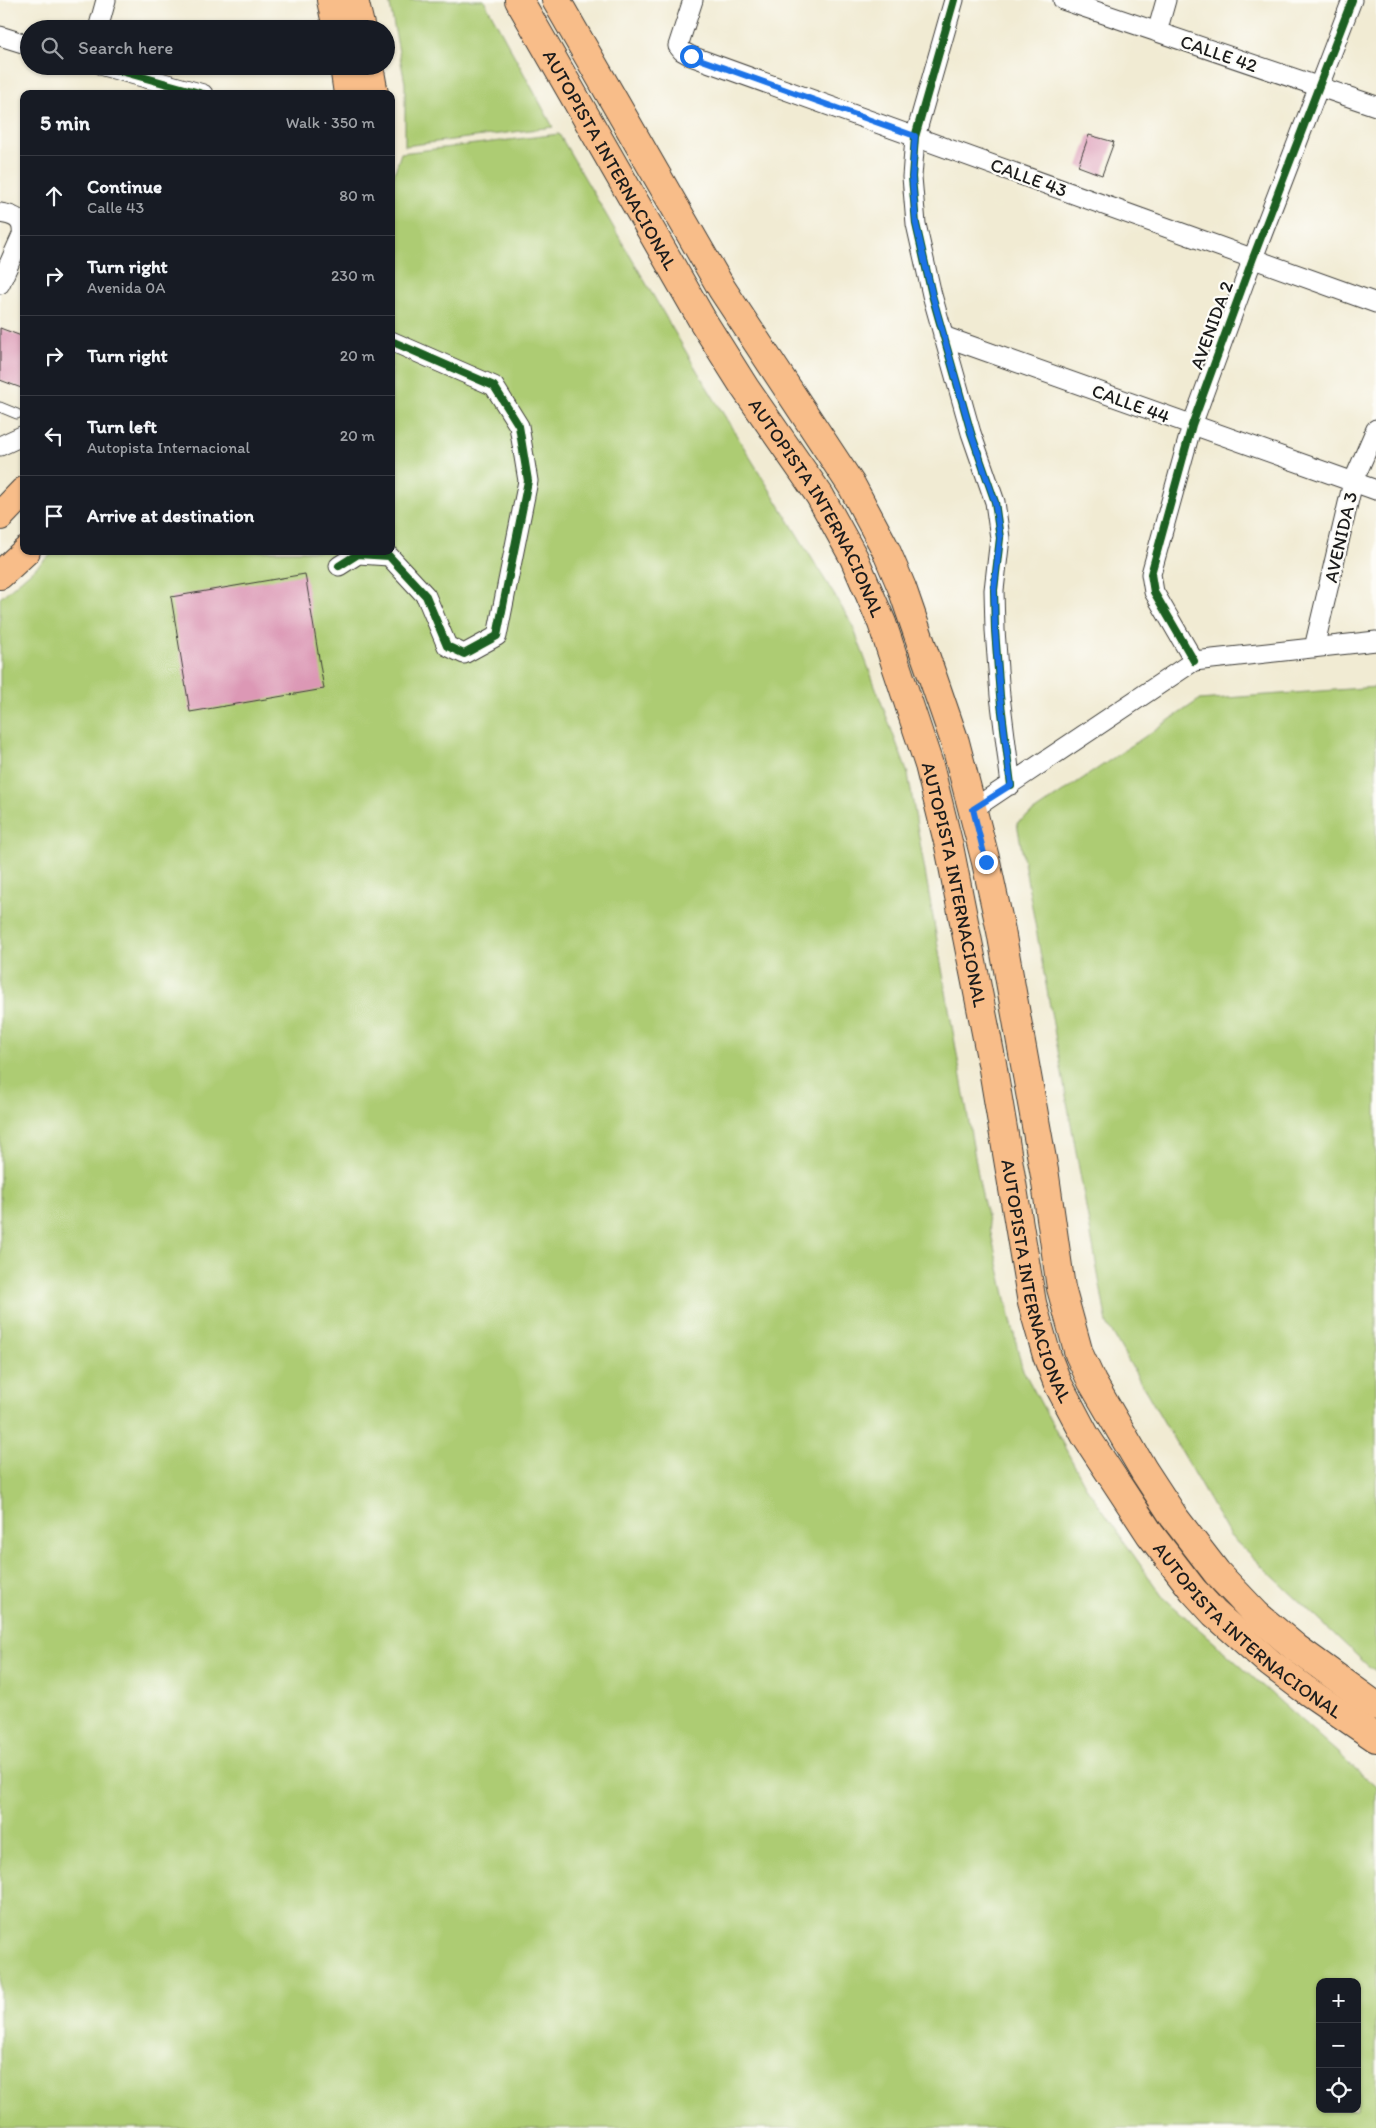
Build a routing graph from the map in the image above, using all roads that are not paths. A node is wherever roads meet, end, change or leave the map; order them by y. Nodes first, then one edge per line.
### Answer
1 (106, 0) edge
2 (330, 0) edge
3 (354, 0) edge
4 (519, 0) edge
5 (556, 0) edge
6 (693, 0) edge
7 (954, 0) edge
8 (1063, 0) edge
9 (1166, 0) edge
10 (1352, 0) edge
11 (100, 20) edge
12 (335, 20) edge
13 (359, 20) edge
14 (1157, 32) junction
15 (0, 36) edge
16 (20, 42) edge
17 (135, 75) edge
18 (345, 75) edge
19 (371, 75) edge
20 (1318, 87) junction
21 (189, 90) edge
22 (347, 90) edge
23 (373, 90) edge
24 (1376, 106) edge
25 (915, 136) junction
26 (0, 213) edge
27 (20, 220) edge
28 (20, 239) edge
29 (1253, 258) junction
30 (0, 284) edge
31 (1376, 303) edge
32 (943, 336) junction
33 (395, 343) edge
34 (0, 407) edge
35 (17, 414) dead end
36 (1192, 425) junction
37 (1376, 429) edge
38 (20, 437) edge
39 (0, 446) edge
40 (1353, 482) junction
41 (1376, 490) edge
42 (22, 555) edge
43 (356, 555) edge
44 (374, 555) edge
45 (339, 566) dead end
46 (0, 575) edge
47 (1376, 641) edge
48 (1314, 648) junction
49 (1194, 661) junction
50 (1011, 785) junction
51 (973, 809) junction
52 (1376, 1706) edge
53 (1376, 1738) edge

1 - 11 street
2 - 12 main road
3 - 13 main road
4 - 53 main road, AUTOPISTA INTERNACIONAL
5 - 51 main road, AUTOPISTA INTERNACIONAL
6 - 25 street, CALLE 43
7 - 25 street
8 - 14 street, CALLE 42
9 - 14 street
10 - 20 street, AVENIDA 2
14 - 20 street, CALLE 42
15 - 16 street
17 - 21 street
18 - 22 main road
19 - 23 main road
20 - 24 street, CALLE 42
20 - 29 street, AVENIDA 2
25 - 29 street, CALLE 43
25 - 32 street
26 - 27 street
28 - 30 street
29 - 31 street, CALLE 43
29 - 36 street, AVENIDA 2
32 - 36 street, CALLE 44
32 - 50 street
33 - 44 street
34 - 35 lane
36 - 40 street, CALLE 44
36 - 49 street, AVENIDA 2
37 - 40 street, AVENIDA 3
38 - 39 street
40 - 41 street, CALLE 44
40 - 48 street, AVENIDA 3
42 - 46 main road
43 - 45 street
47 - 48 street
48 - 49 street
49 - 50 street
50 - 51 street
51 - 52 main road, AUTOPISTA INTERNACIONAL

